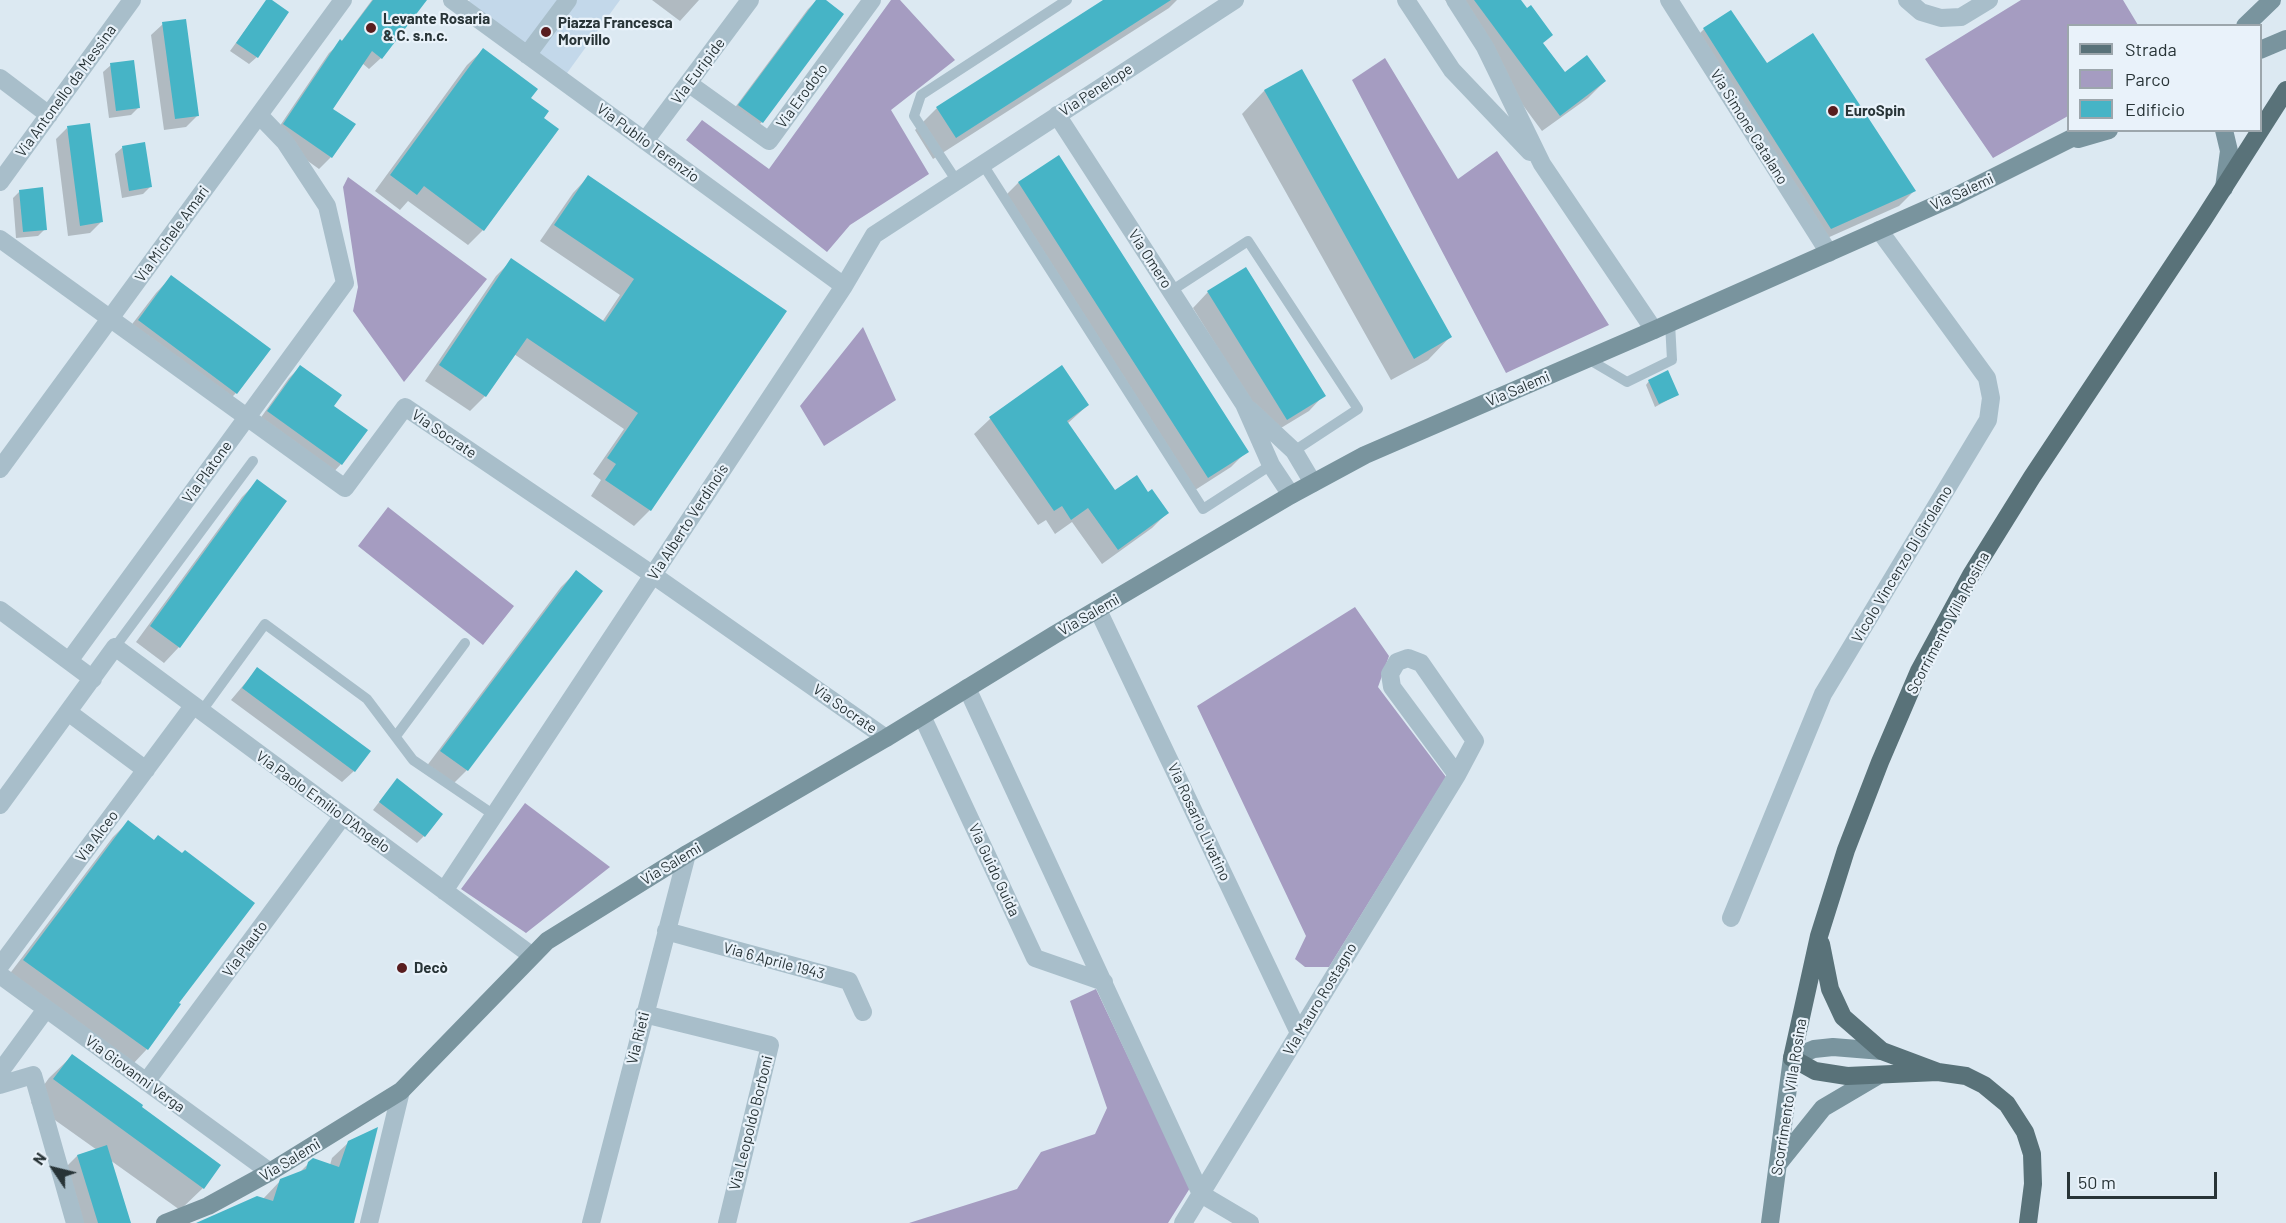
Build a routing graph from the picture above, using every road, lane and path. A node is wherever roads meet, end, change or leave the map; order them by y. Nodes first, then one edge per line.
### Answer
1 (132, 0) edge
2 (343, 0) edge
3 (452, 0) edge
4 (568, 0) edge
5 (750, 0) edge
6 (872, 0) edge
7 (1067, 0) edge
8 (1406, 0) edge
9 (1455, 0) edge
10 (1670, 0) edge
11 (1907, 0) edge
12 (1989, 0) edge
13 (2272, 0) edge
14 (1231, 1) edge
15 (2247, 24) edge
16 (2286, 39) edge
17 (2262, 50) edge
18 (527, 55) junction
19 (0, 78) edge
20 (688, 83) junction
21 (2286, 90) edge
22 (2286, 98) edge
23 (49, 115) junction
24 (259, 115) junction
25 (1057, 115) junction
26 (2269, 117) junction
27 (2262, 126) edge
28 (2085, 132) edge
29 (2102, 132) edge
30 (2225, 132) edge
31 (2253, 137) edge
32 (645, 141) junction
33 (2068, 142) junction
34 (982, 163) junction
35 (1542, 164) junction
36 (956, 180) junction
37 (0, 182) edge
38 (2224, 188) junction
39 (1879, 230) junction
40 (0, 240) edge
41 (1828, 253) junction
42 (844, 286) junction
43 (1171, 291) junction
44 (109, 319) junction
45 (1662, 327) junction
46 (1588, 359) junction
47 (1244, 404) junction
48 (247, 417) junction
49 (1294, 451) junction
50 (253, 461) dead end
51 (1271, 465) junction
52 (0, 469) edge
53 (1313, 483) junction
54 (1291, 495) junction
55 (653, 575) junction
56 (0, 610) edge
57 (1098, 610) junction
58 (465, 643) dead end
59 (115, 647) junction
60 (69, 661) junction
61 (93, 679) junction
62 (968, 688) junction
63 (197, 709) junction
64 (68, 712) junction
65 (922, 716) junction
66 (396, 736) junction
67 (886, 738) junction
68 (146, 770) junction
69 (1457, 775) junction
70 (0, 805) edge
71 (494, 815) junction
72 (343, 816) junction
73 (687, 854) junction
74 (444, 891) junction
75 (1731, 918) dead end
76 (666, 931) junction
77 (1820, 936) junction
78 (531, 955) junction
79 (0, 966) edge
80 (0, 975) edge
81 (1104, 982) junction
82 (46, 1009) junction
83 (863, 1012) dead end
84 (644, 1014) junction
85 (1299, 1034) junction
86 (1882, 1051) junction
87 (1792, 1058) junction
88 (0, 1072) edge
89 (1938, 1072) junction
90 (1879, 1075) junction
91 (146, 1082) junction
92 (0, 1084) edge
93 (400, 1091) junction
94 (1777, 1165) junction
95 (270, 1172) junction
96 (1201, 1194) junction
97 (75, 1223) edge
98 (165, 1223) edge
99 (369, 1223) edge
100 (591, 1223) edge
101 (727, 1223) edge
102 (1184, 1223) edge
103 (1250, 1223) edge
104 (1770, 1223) edge
105 (2028, 1223) edge

1 - 23 street, Via Antonello da Messina
2 - 24 street, Via Michele Amari
3 - 18 street, Via Publio Terenzio
4 - 18 street
5 - 20 street, Via Euripide
6 - 20 street, Via Erodoto
7 - 36 lane
8 - 35 street
9 - 35 street
10 - 41 street, Via Simone Catalano
11 - 12 street
13 - 15 street
14 - 25 street, Via Penelope
16 - 17 street
18 - 32 street, Via Publio Terenzio
19 - 23 street
20 - 32 street, Via Euripide
21 - 26 main road, Scorrimento Villa Rosina
22 - 26 street
23 - 37 street, Via Antonello da Messina
24 - 44 street, Via Michele Amari
24 - 48 street, Via Platone
25 - 34 street, Via Penelope
25 - 43 street, Via Omero
26 - 27 main road, Scorrimento Villa Rosina
28 - 33 street, Via Salemi
29 - 33 street
30 - 38 street
31 - 38 main road, Scorrimento Villa Rosina
32 - 42 street, Via Publio Terenzio
33 - 39 street, Via Salemi
34 - 36 street, Via Penelope
34 - 51 lane
35 - 45 street
36 - 42 street, Via Alberto Verdinois
38 - 77 main road, Scorrimento Villa Rosina
39 - 41 street, Via Salemi
39 - 75 street, Vicolo Vincenzo Di Girolamo
40 - 44 street, Via Socrate
41 - 45 street, Via Salemi
42 - 55 street, Via Alberto Verdinois
43 - 47 street, Via Omero
43 - 49 lane
44 - 48 street, Via Socrate
44 - 52 street, Via Michele Amari
45 - 46 street, Via Salemi
45 - 46 lane
46 - 53 street, Via Salemi
47 - 49 street
47 - 51 street
48 - 55 street, Via Socrate
48 - 60 street, Via Platone
49 - 53 street
50 - 59 lane
51 - 54 street
53 - 54 street, Via Salemi
54 - 57 street, Via Salemi
55 - 67 street, Via Socrate
55 - 71 street, Via Alberto Verdinois
56 - 60 street
57 - 62 street, Via Salemi
57 - 85 street, Via Rosario Livatino
58 - 66 lane
59 - 61 street
59 - 63 street, Via Paolo Emilio D'Angelo
60 - 61 street
61 - 64 street
62 - 65 street, Via Salemi
62 - 81 street
63 - 66 lane
63 - 68 street, Via Alceo
63 - 72 street, Via Paolo Emilio D'Angelo
64 - 68 street
64 - 70 street
65 - 67 street, Via Salemi
65 - 81 street, Via Guido Guida
66 - 71 lane
67 - 73 street, Via Salemi
68 - 79 street, Via Alceo
69 - 69 street, Via Mauro Rostagno
69 - 85 street, Via Mauro Rostagno
71 - 74 street, Via Alberto Verdinois
72 - 74 street, Via Paolo Emilio D'Angelo
72 - 91 street, Via Plauto
73 - 76 street, Via Rieti
73 - 78 street, Via Salemi
74 - 78 street, Via Paolo Emilio D'Angelo
76 - 83 street, Via 6 Aprile 1943
76 - 84 street, Via Rieti
77 - 86 main road
77 - 87 main road, Scorrimento Villa Rosina
78 - 93 street, Via Salemi
80 - 82 street, Via Giovanni Verga
81 - 96 street
82 - 88 street
82 - 91 street, Via Giovanni Verga
84 - 100 street, Via Rieti
84 - 101 street, Via Leopoldo Borboni
85 - 96 street, Via Mauro Rostagno
86 - 87 street
86 - 89 main road
87 - 90 main road
87 - 94 street, Scorrimento Villa Rosina
89 - 90 main road
89 - 105 main road
90 - 94 street
91 - 95 street, Via Giovanni Verga
92 - 97 street
93 - 95 street, Via Salemi
93 - 99 street
94 - 104 street, Scorrimento Villa Rosina
95 - 98 street, Via Salemi
96 - 102 street, Via Mauro Rostagno
96 - 103 street

